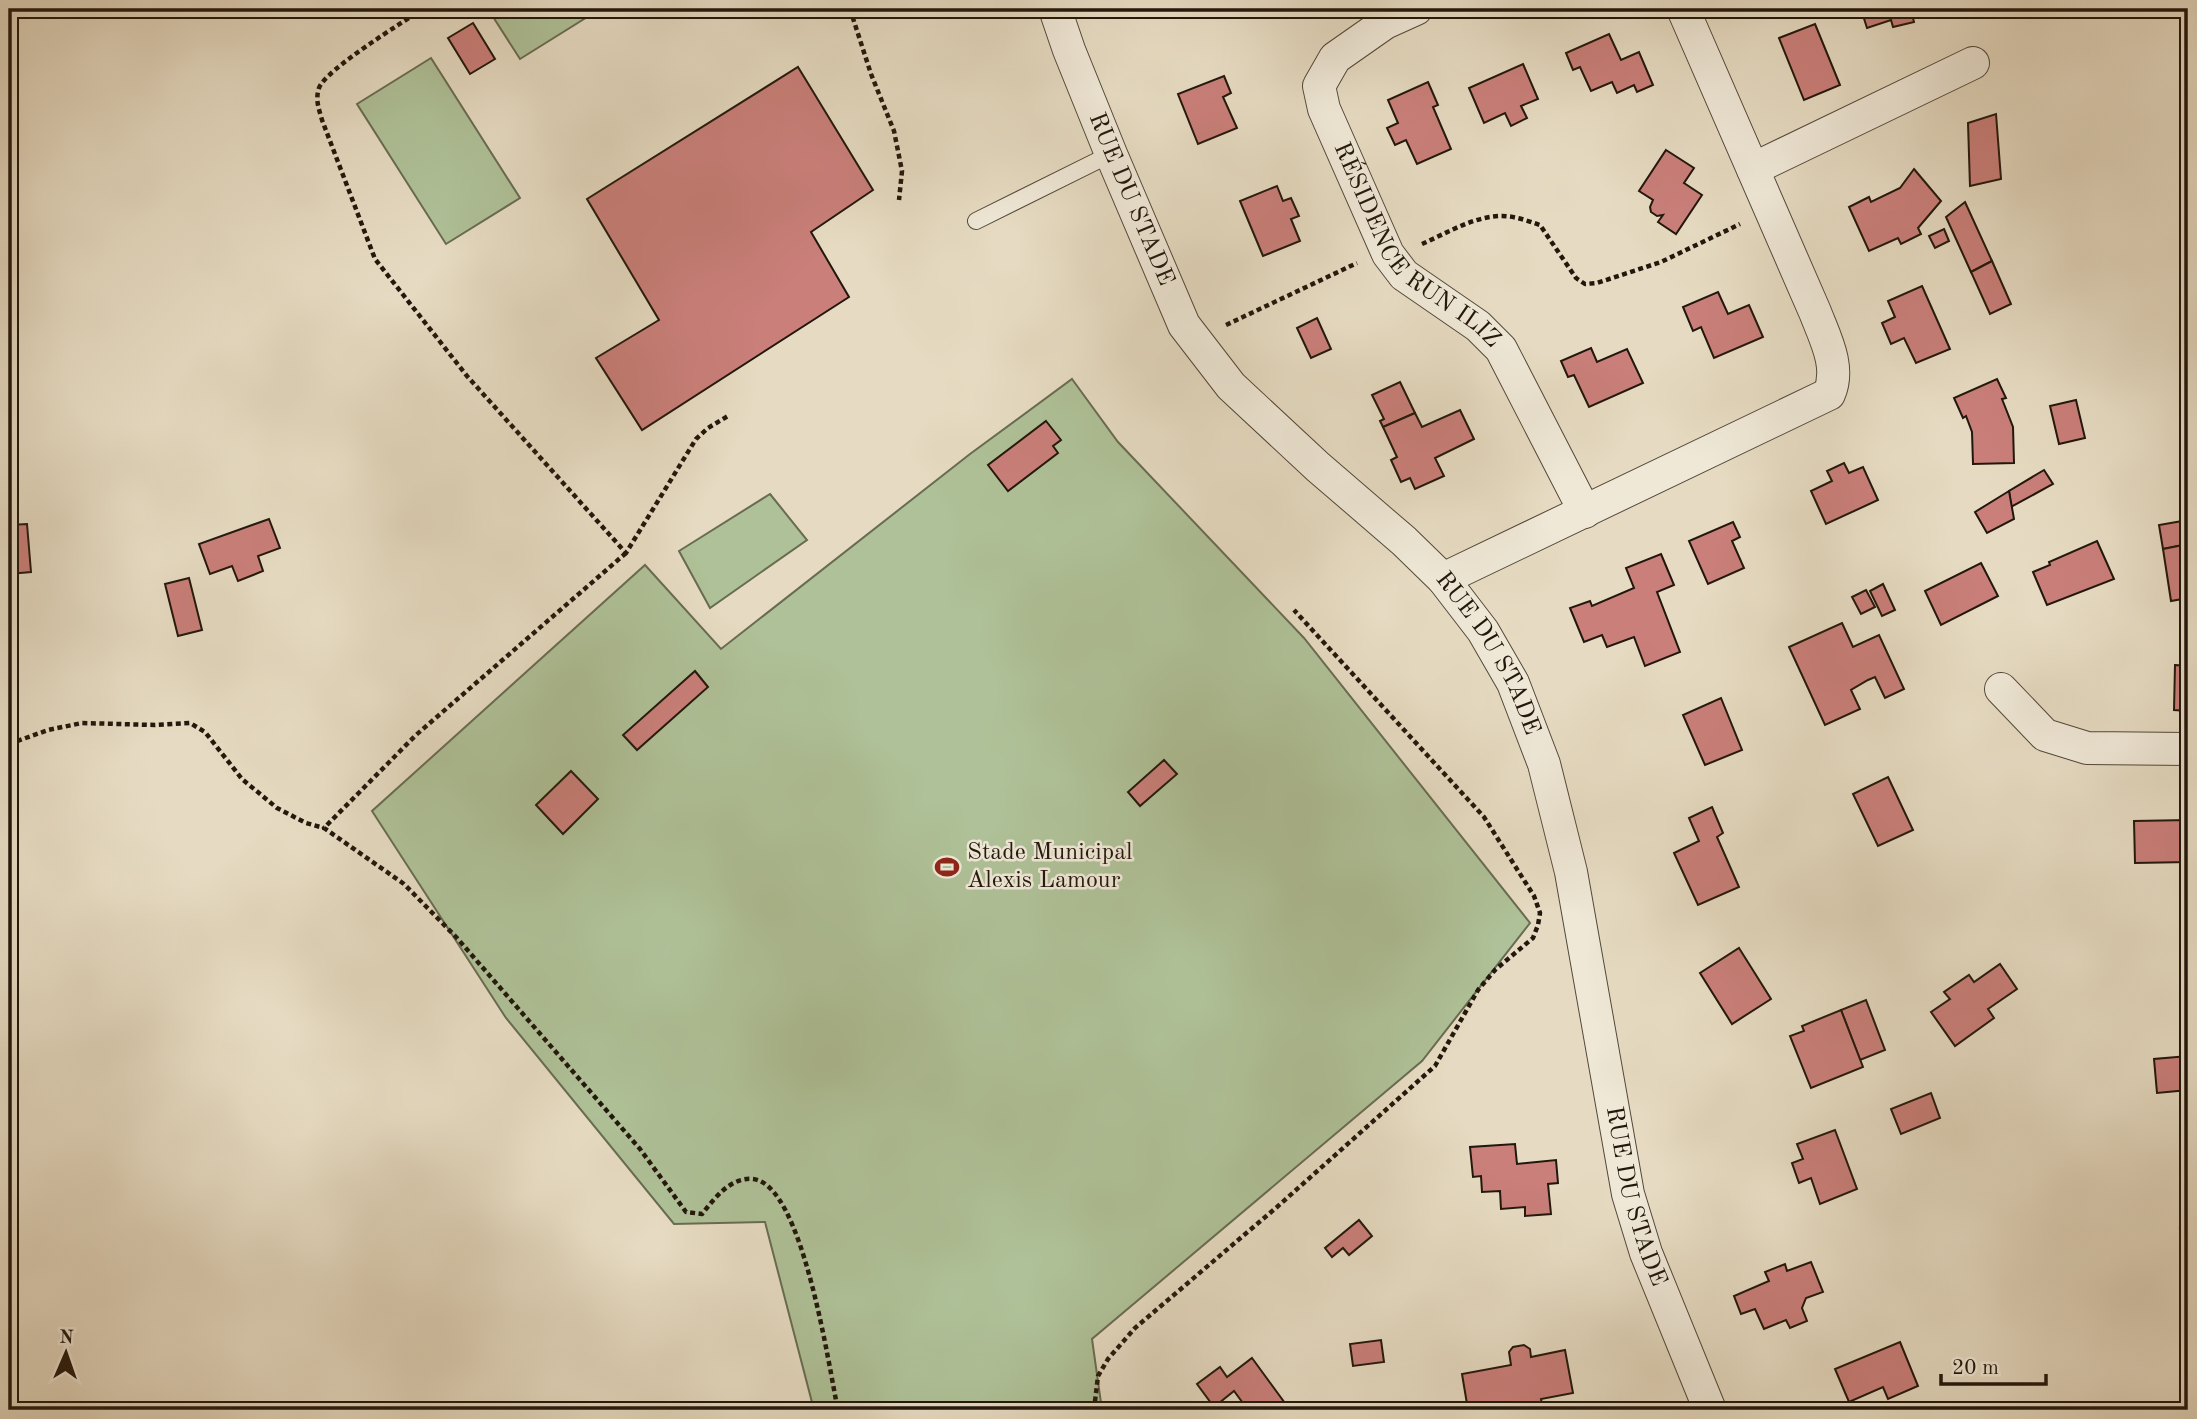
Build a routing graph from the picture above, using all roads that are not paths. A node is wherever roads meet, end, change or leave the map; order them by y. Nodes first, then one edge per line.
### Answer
1 (1055, 9) edge
2 (1416, 9) edge
3 (1684, 9) edge
4 (1973, 63) dead end
5 (1111, 154) junction
6 (1753, 169) junction
7 (976, 220) dead end
8 (1585, 512) junction
9 (1443, 579) junction
10 (2001, 689) dead end
11 (2188, 749) edge
12 (1710, 1410) edge

1 - 5 street, RUE DU STADE
2 - 8 street, RÉSIDENCE RUN ILIZ
3 - 6 street
4 - 6 street
5 - 7 lane
5 - 9 street, RUE DU STADE
6 - 8 street
8 - 9 street
9 - 12 street, RUE DU STADE
10 - 11 street

